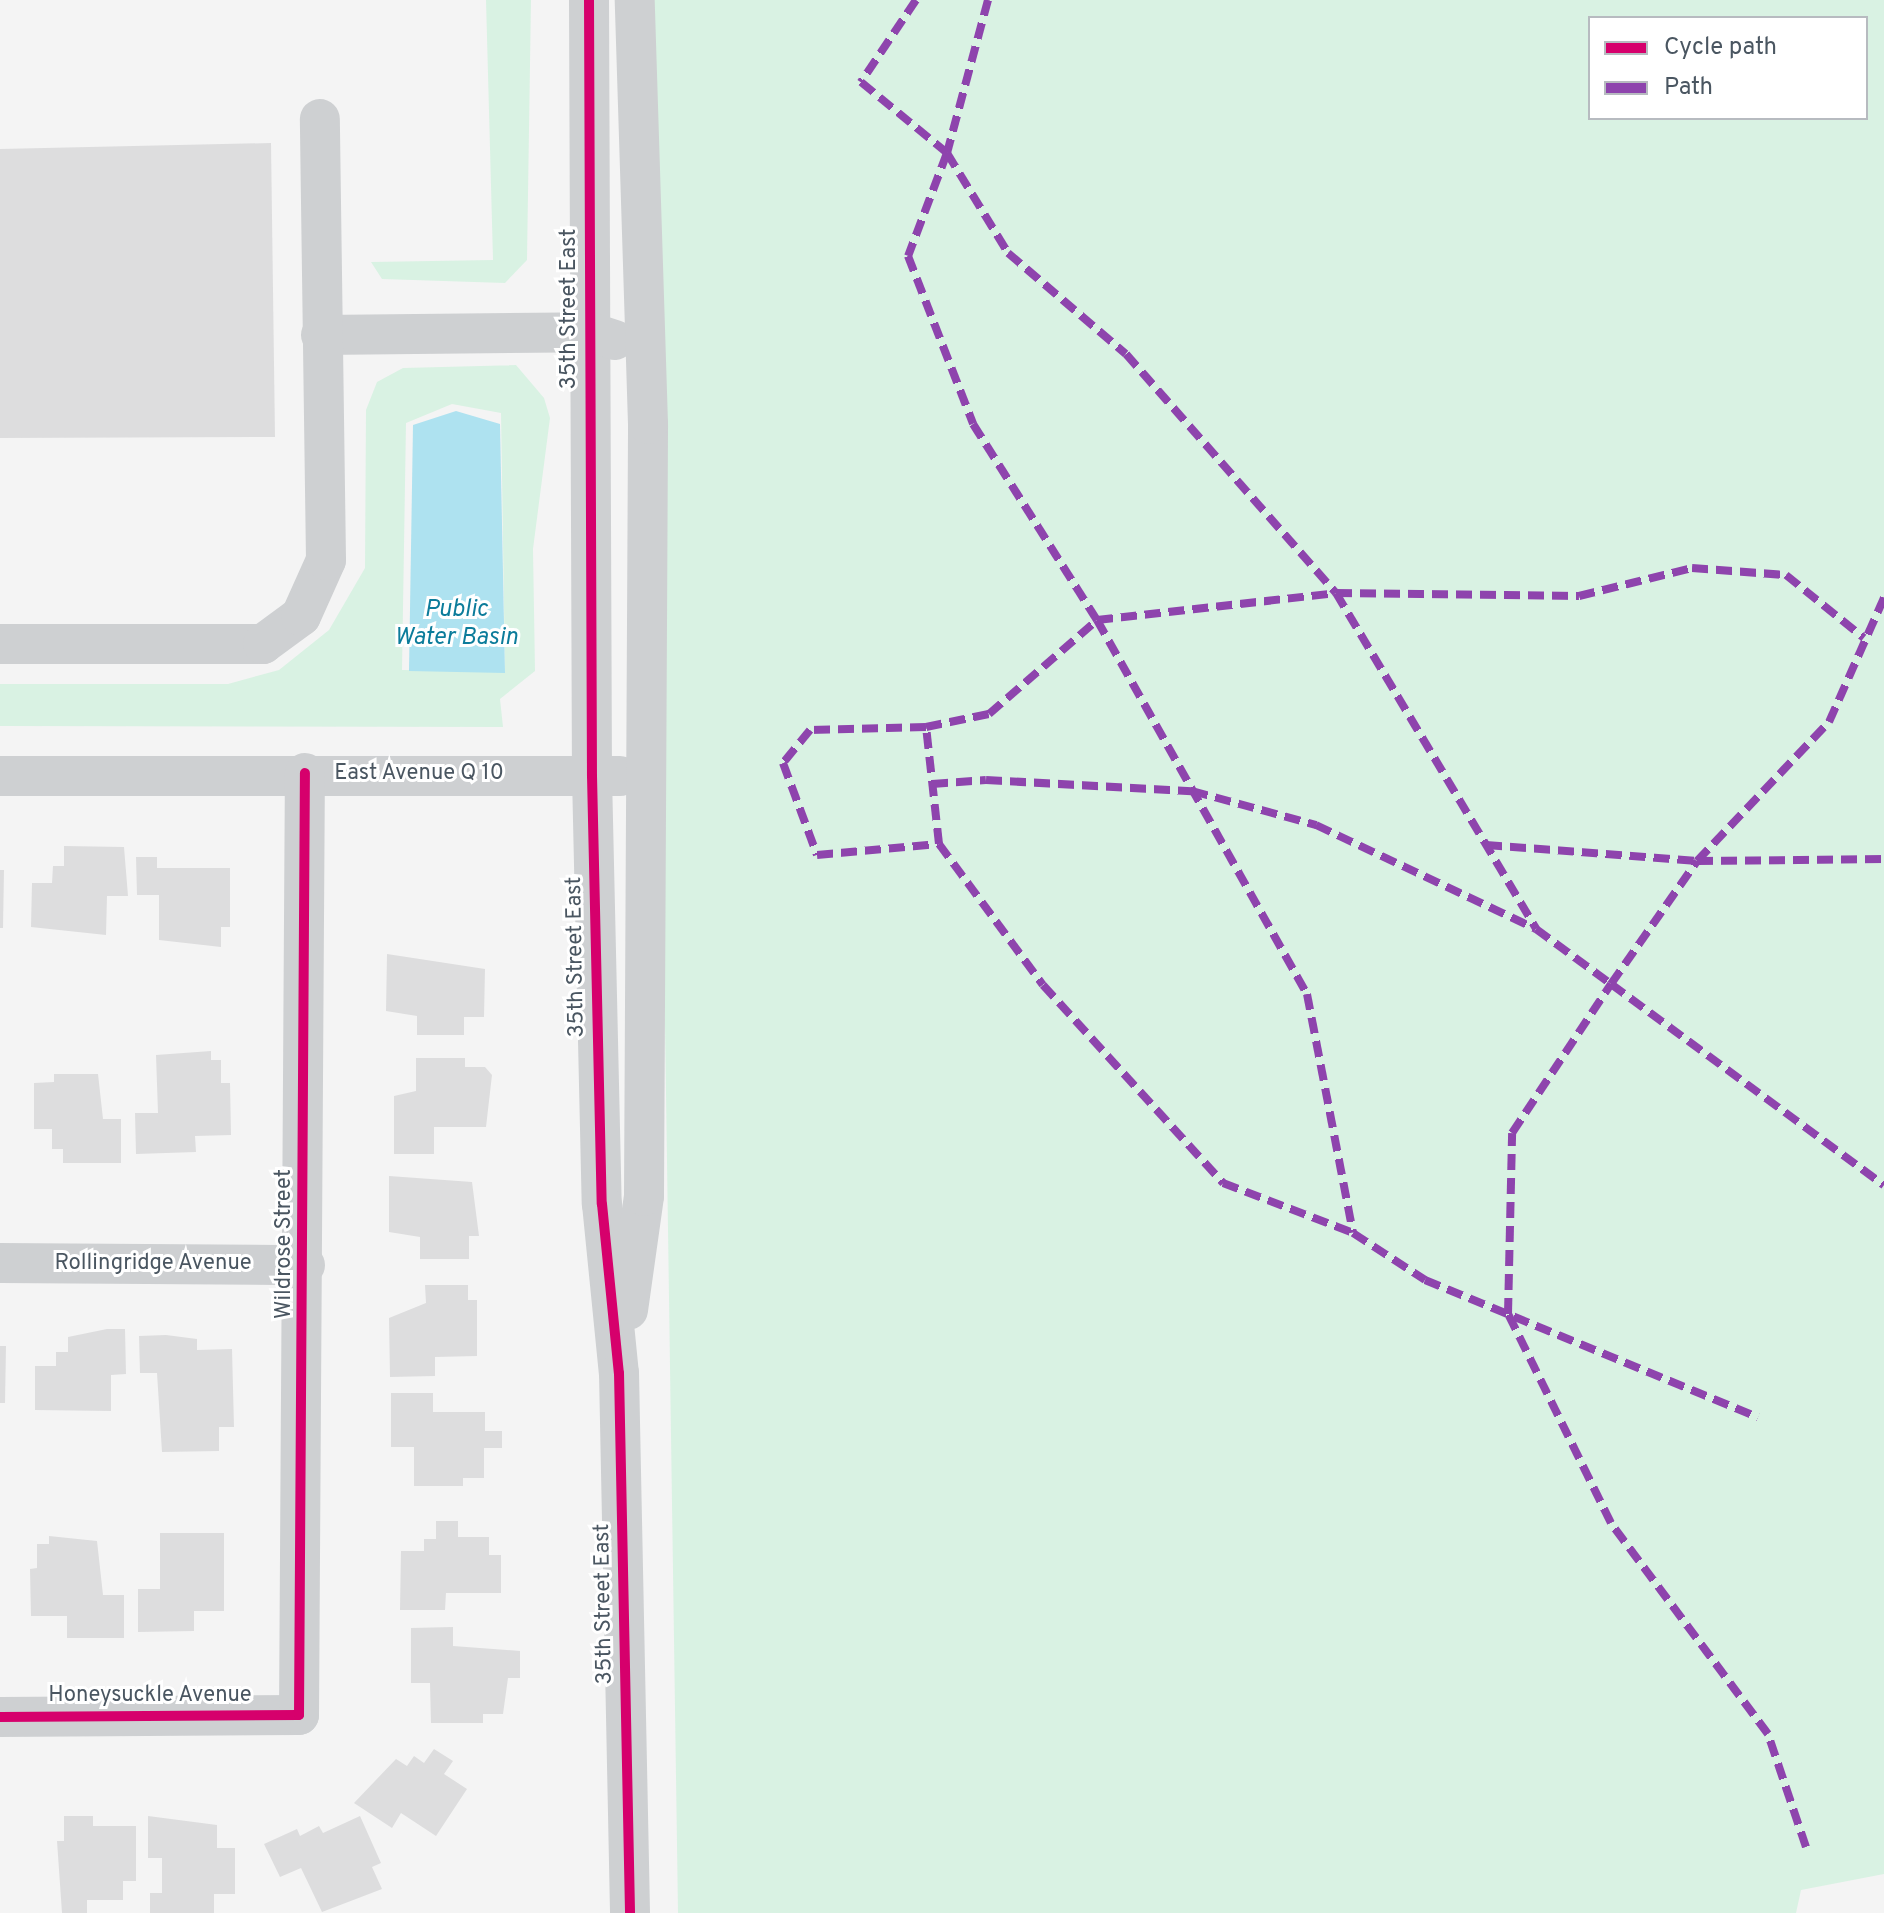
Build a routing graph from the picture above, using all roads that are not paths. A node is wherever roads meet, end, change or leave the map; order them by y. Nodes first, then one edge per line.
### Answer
1 (589, 0) edge
2 (635, 0) edge
3 (320, 119) dead end
4 (590, 332) junction
5 (321, 335) junction
6 (647, 630) junction
7 (0, 644) edge
8 (305, 773) junction
9 (0, 776) edge
10 (592, 776) junction
11 (646, 776) junction
12 (0, 1263) edge
13 (305, 1265) junction
14 (619, 1373) junction
15 (299, 1715) joint
16 (0, 1717) edge
17 (630, 1913) edge

1 - 4 street, 35th Street East
2 - 6 street, 35th Street East
3 - 5 street
4 - 5 street
4 - 6 street
4 - 10 street, 35th Street East
5 - 7 street
6 - 11 street, 35th Street East
8 - 9 street, East Avenue Q 10
8 - 10 street, East Avenue Q 10
8 - 13 street, Wildrose Street
10 - 11 street, East Avenue Q 10
10 - 14 street, 35th Street East
11 - 14 street, 35th Street East
12 - 13 street, Rollingridge Avenue
13 - 15 street, Wildrose Street
14 - 17 street, 35th Street East
15 - 16 street, Honeysuckle Avenue

